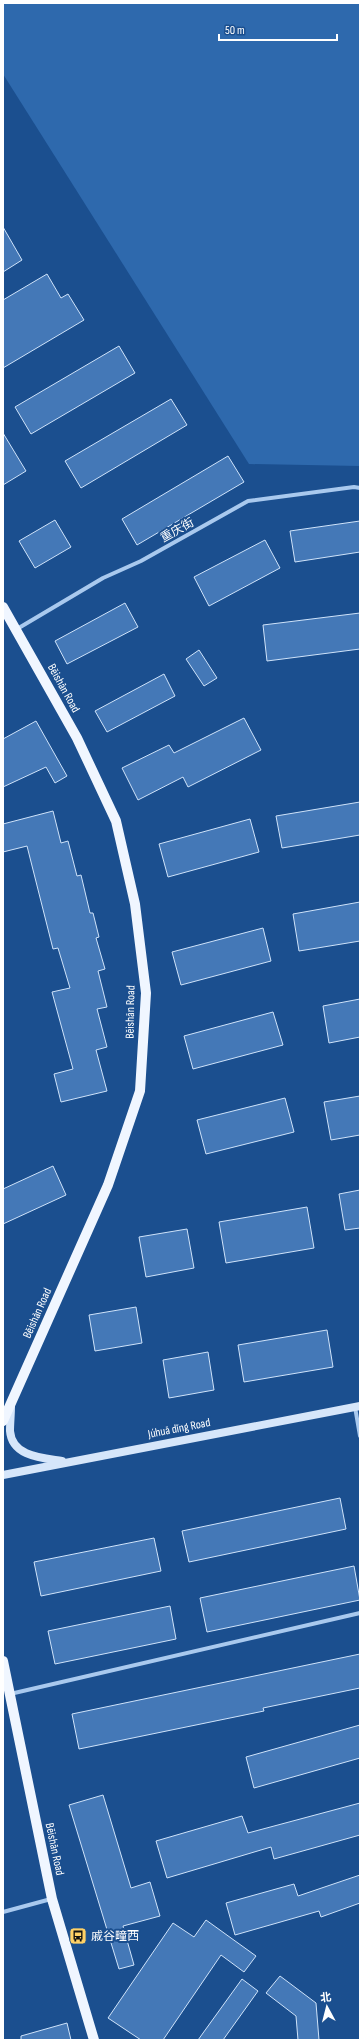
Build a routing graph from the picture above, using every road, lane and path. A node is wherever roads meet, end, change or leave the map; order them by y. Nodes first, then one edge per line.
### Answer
1 (360, 488) edge
2 (3, 607) edge
3 (16, 630) junction
4 (11, 1403) junction
5 (358, 1406) edge
6 (3, 1421) edge
7 (360, 1436) edge
8 (68, 1462) junction
9 (3, 1475) edge
10 (360, 1613) edge
11 (3, 1661) edge
12 (10, 1694) junction
13 (52, 1899) junction
14 (3, 1912) edge
15 (94, 2040) edge

1 - 3 street, 重庆街
2 - 3 main road, Běishān Road
3 - 4 main road, Běishān Road
4 - 6 main road, Běishān Road
4 - 8 street
5 - 7 street
5 - 8 street, Júhuā dǐng Road
8 - 9 street, Júhuā dǐng Road
10 - 12 street
11 - 12 main road, Běishān Road
12 - 13 main road, Běishān Road
13 - 14 street
13 - 15 main road, Běishān Road

